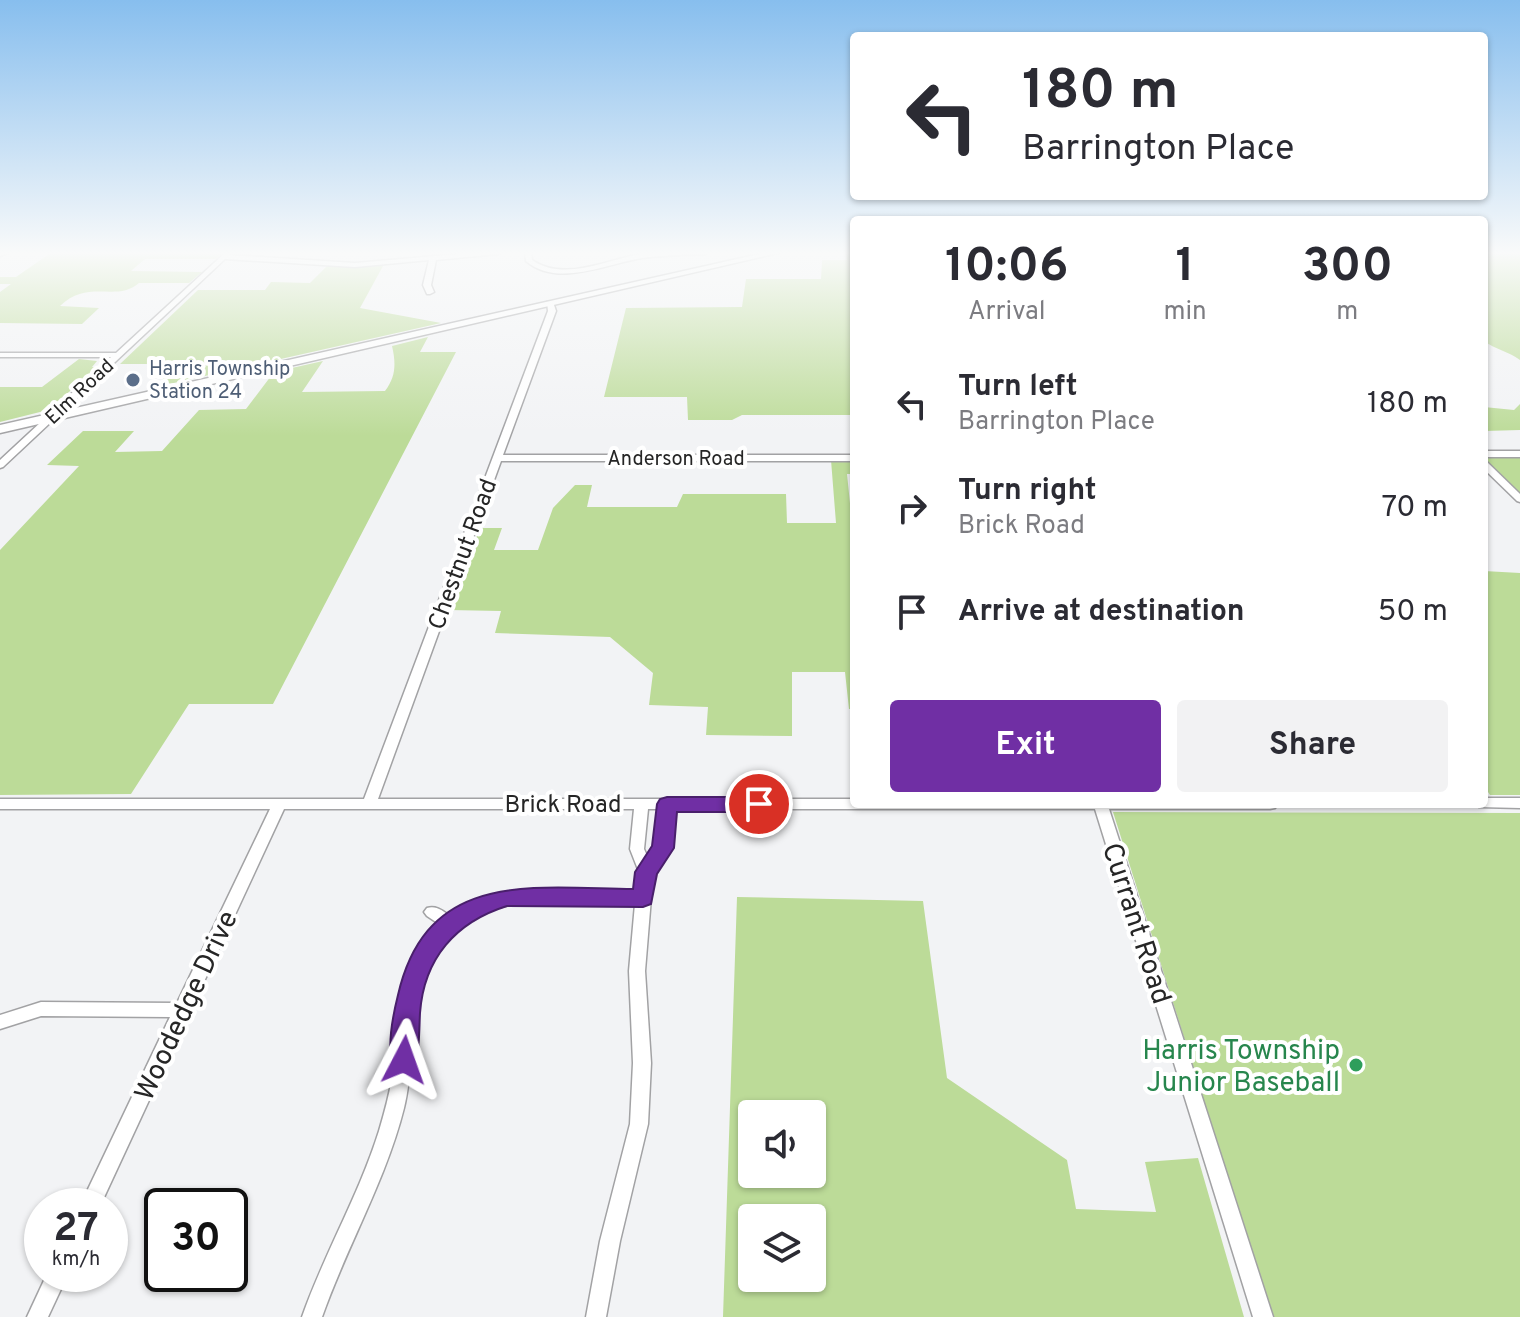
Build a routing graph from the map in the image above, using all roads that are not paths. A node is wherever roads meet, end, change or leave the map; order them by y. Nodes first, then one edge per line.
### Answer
1 (163, 313) edge
2 (508, 313) edge
3 (551, 313) edge
4 (0, 355) edge
5 (118, 355) junction
6 (51, 417) junction
7 (0, 429) edge
8 (1488, 454) edge
9 (1520, 454) edge
10 (497, 458) junction
11 (850, 458) edge
12 (0, 465) edge
13 (1488, 468) edge
14 (1520, 499) edge
15 (1488, 803) edge
16 (1520, 803) edge
17 (0, 804) edge
18 (279, 804) junction
19 (369, 804) junction
20 (642, 804) junction
21 (667, 804) junction
22 (850, 804) edge
23 (1101, 808) edge
24 (646, 872) junction
25 (643, 898) junction
26 (432, 912) dead end
27 (450, 923) junction
28 (183, 1010) junction
29 (0, 1022) edge
30 (99, 1188) edge
31 (49, 1292) edge
32 (37, 1317) edge
33 (312, 1317) edge
34 (596, 1317) edge
35 (1263, 1317) edge

1 - 5 street, Elm Road
2 - 6 main road
3 - 10 street, Chestnut Road
4 - 5 street
5 - 6 street, Elm Road
6 - 7 main road
6 - 12 street, Elm Road
8 - 9 street
10 - 11 street, Anderson Road
10 - 19 street, Chestnut Road
13 - 14 street
15 - 16 street
17 - 18 street, Brick Road
18 - 19 street, Brick Road
18 - 28 street, Woodedge Drive
19 - 20 street, Brick Road
20 - 21 street, Brick Road
20 - 24 street
21 - 22 street, Brick Road
21 - 24 street
23 - 35 street, Currant Road
24 - 25 street
25 - 27 street
25 - 34 street
26 - 27 street
27 - 33 street
28 - 29 street
28 - 30 street, Woodedge Drive
31 - 32 street

